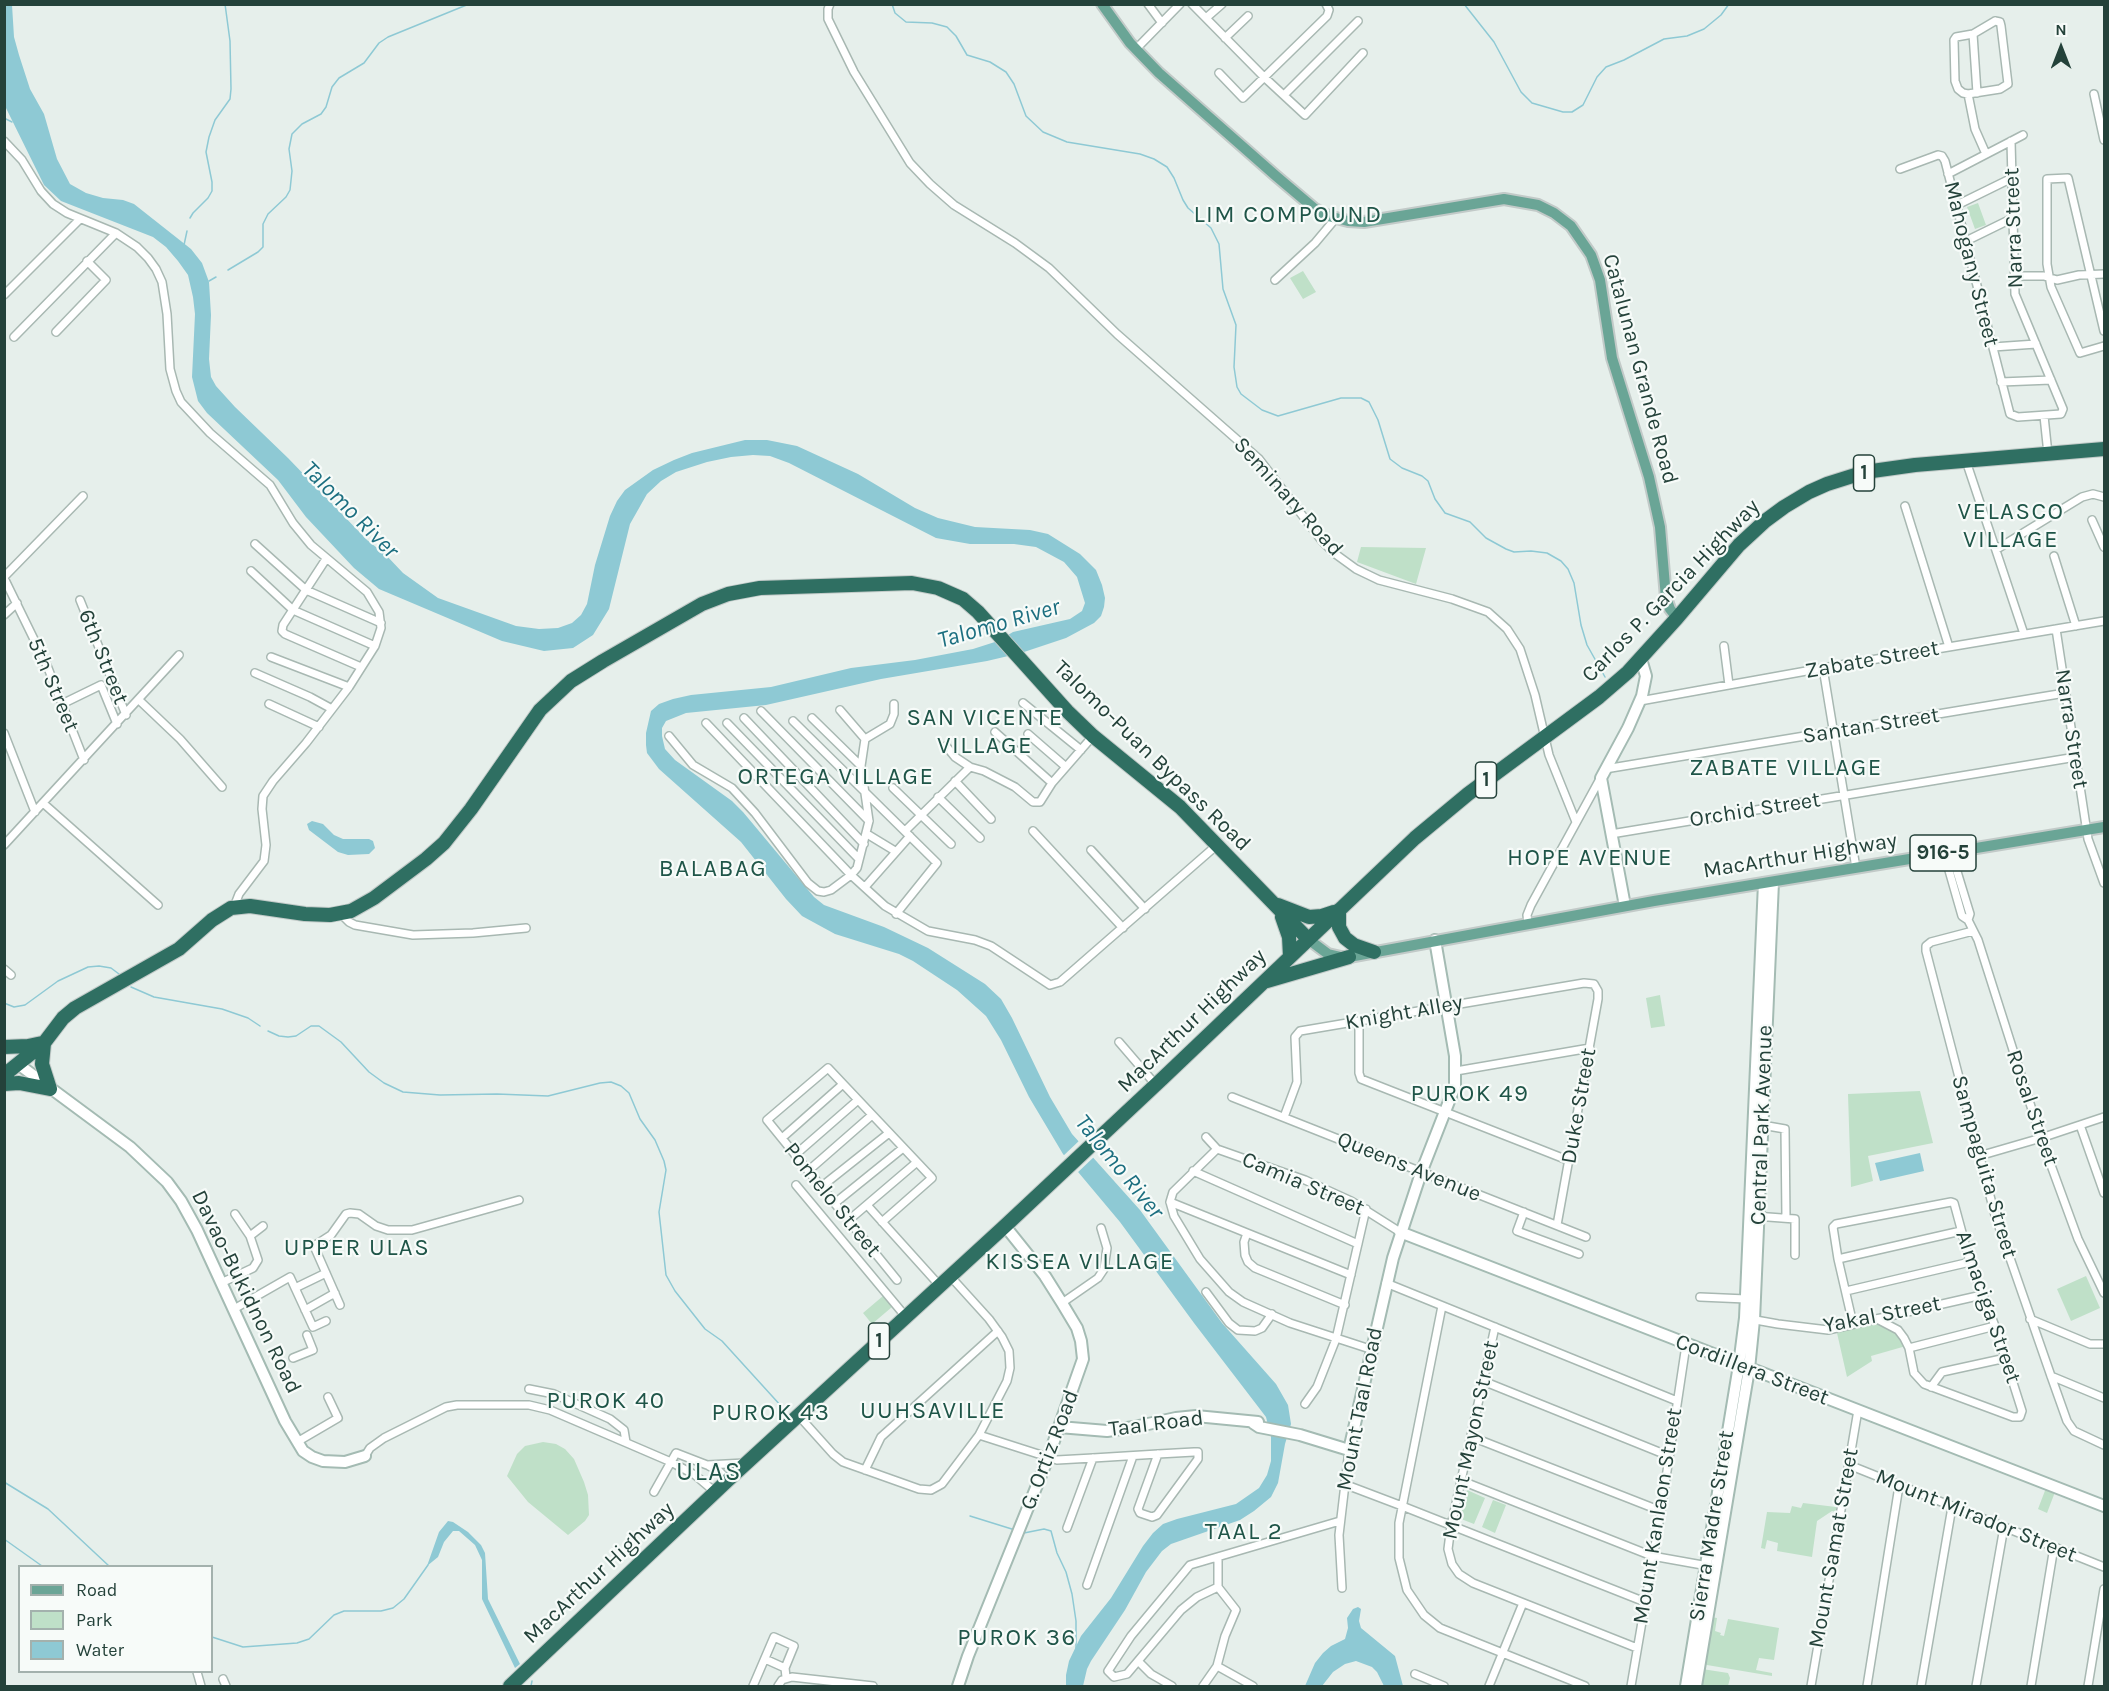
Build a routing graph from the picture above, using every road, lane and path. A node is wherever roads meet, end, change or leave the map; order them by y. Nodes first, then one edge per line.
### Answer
1 (830, 4) edge
2 (1102, 4) edge
3 (1148, 4) edge
4 (1180, 4) edge
5 (1192, 4) edge
6 (1222, 4) edge
7 (1326, 4) edge
8 (1248, 16) dead end
9 (1206, 18) junction
10 (1358, 21) dead end
11 (1162, 23) junction
12 (1972, 34) junction
13 (1225, 38) junction
14 (1136, 49) junction
15 (1363, 53) dead end
16 (1218, 72) dead end
17 (1264, 77) junction
18 (1977, 93) junction
19 (1968, 94) junction
20 (2094, 94) dead end
21 (1284, 95) junction
22 (2023, 135) dead end
23 (2104, 140) edge
24 (4, 141) edge
25 (2012, 141) junction
26 (1986, 154) junction
27 (1900, 170) dead end
28 (1948, 174) junction
29 (2012, 178) junction
30 (1957, 205) junction
31 (2013, 218) junction
32 (80, 219) junction
33 (1336, 219) junction
34 (116, 233) junction
35 (1966, 241) junction
36 (87, 261) junction
37 (2104, 274) edge
38 (2092, 275) junction
39 (2014, 276) junction
40 (2049, 277) junction
41 (1275, 280) dead end
42 (4, 295) edge
43 (2104, 331) edge
44 (56, 332) dead end
45 (14, 336) dead end
46 (2036, 344) junction
47 (2104, 346) edge
48 (1993, 347) junction
49 (2051, 380) junction
50 (2001, 382) junction
51 (2044, 416) junction
52 (2104, 449) edge
53 (2048, 454) junction
54 (1966, 460) junction
55 (83, 496) dead end
56 (2104, 497) edge
57 (1905, 506) dead end
58 (2092, 520) dead end
59 (255, 544) dead end
60 (2104, 547) edge
61 (1997, 549) junction
62 (2054, 556) dead end
63 (326, 559) junction
64 (251, 571) dead end
65 (4, 578) edge
66 (306, 590) junction
67 (80, 600) dead end
68 (17, 603) junction
69 (293, 610) junction
70 (4, 615) edge
71 (1677, 618) junction
72 (2104, 621) edge
73 (381, 623) junction
74 (2076, 626) junction
75 (2056, 629) junction
76 (2024, 634) junction
77 (375, 646) junction
78 (1724, 646) dead end
79 (1949, 647) junction
80 (179, 655) dead end
81 (271, 657) dead end
82 (1641, 659) junction
83 (362, 668) junction
84 (1822, 668) junction
85 (255, 673) dead end
86 (1729, 685) junction
87 (349, 687) junction
88 (2065, 693) junction
89 (139, 700) junction
90 (1640, 701) junction
91 (1023, 703) dead end
92 (62, 704) junction
93 (269, 704) dead end
94 (894, 704) dead end
95 (332, 709) junction
96 (840, 710) dead end
97 (761, 711) dead end
98 (126, 715) junction
99 (744, 718) dead end
100 (812, 718) dead end
101 (793, 721) dead end
102 (705, 723) dead end
103 (727, 723) dead end
104 (117, 724) junction
105 (319, 727) junction
106 (995, 732) dead end
107 (1834, 732) junction
108 (4, 733) edge
109 (1028, 734) dead end
110 (669, 736) dead end
111 (1093, 736) junction
112 (1544, 738) junction
113 (865, 739) junction
114 (946, 746) dead end
115 (1081, 750) junction
116 (2076, 757) junction
117 (84, 760) junction
118 (861, 766) junction
119 (970, 767) junction
120 (1066, 768) junction
121 (1603, 774) junction
122 (955, 781) junction
123 (1052, 783) junction
124 (222, 787) dead end
125 (893, 788) dead end
126 (866, 793) junction
127 (1844, 795) junction
128 (938, 797) junction
129 (43, 803) junction
130 (35, 812) junction
131 (921, 814) junction
132 (991, 819) dead end
133 (869, 821) junction
134 (1576, 822) junction
135 (2104, 827) edge
136 (2088, 830) junction
137 (1033, 831) dead end
138 (907, 833) junction
139 (867, 834) junction
140 (1611, 834) junction
141 (980, 838) dead end
142 (864, 844) junction
143 (951, 844) dead end
144 (4, 845) edge
145 (1217, 845) junction
146 (1091, 850) dead end
147 (895, 851) junction
148 (1948, 852) junction
149 (2104, 855) edge
150 (2094, 857) junction
151 (859, 859) junction
152 (1856, 867) junction
153 (851, 875) junction
154 (1768, 882) junction
155 (2104, 883) edge
156 (865, 887) junction
157 (1274, 905) junction
158 (158, 906) dead end
159 (1625, 906) junction
160 (234, 907) junction
161 (1145, 909) junction
162 (1338, 910) junction
163 (341, 914) junction
164 (896, 914) junction
165 (1528, 923) junction
166 (526, 928) dead end
167 (1123, 928) junction
168 (1973, 931) junction
169 (1308, 939) junction
170 (1435, 940) junction
171 (1374, 952) junction
172 (1290, 956) junction
173 (1349, 957) junction
174 (4, 969) edge
175 (11, 975) dead end
176 (1262, 983) junction
177 (1597, 987) joint
178 (1446, 1006) junction
179 (1359, 1022) junction
180 (1761, 1040) junction
181 (1119, 1042) dead end
182 (44, 1043) junction
183 (4, 1047) edge
184 (1590, 1048) junction
185 (4, 1055) edge
186 (18, 1064) junction
187 (1456, 1071) junction
188 (4, 1075) edge
189 (4, 1084) edge
190 (843, 1084) junction
191 (1156, 1085) junction
192 (50, 1089) junction
193 (1232, 1097) dead end
194 (858, 1100) junction
195 (1445, 1112) junction
196 (872, 1115) junction
197 (1284, 1117) junction
198 (2104, 1117) edge
199 (1762, 1125) junction
200 (2080, 1125) junction
201 (889, 1133) junction
202 (1206, 1137) dead end
203 (782, 1138) junction
204 (2041, 1138) junction
205 (903, 1148) junction
206 (1217, 1149) junction
207 (795, 1155) junction
208 (1979, 1156) junction
209 (1570, 1161) junction
210 (917, 1162) junction
211 (808, 1171) junction
212 (1193, 1171) junction
213 (1420, 1173) junction
214 (796, 1185) dead end
215 (821, 1187) junction
216 (2104, 1193) edge
217 (519, 1200) dead end
218 (1170, 1202) junction
219 (835, 1203) junction
220 (867, 1205) junction
221 (1366, 1209) junction
222 (1524, 1212) junction
223 (235, 1214) dead end
224 (1754, 1216) junction
225 (1786, 1218) junction
226 (849, 1220) junction
227 (882, 1222) junction
228 (1557, 1225) junction
229 (263, 1226) dead end
230 (1005, 1226) junction
231 (1101, 1228) dead end
232 (1400, 1232) junction
233 (1961, 1232) junction
234 (1247, 1233) junction
235 (250, 1236) junction
236 (1586, 1237) dead end
237 (1358, 1244) junction
238 (1579, 1254) dead end
239 (1795, 1255) dead end
240 (1838, 1259) junction
241 (1970, 1262) junction
242 (326, 1272) junction
243 (1351, 1275) junction
244 (897, 1280) dead end
245 (945, 1281) junction
246 (221, 1283) junction
247 (1386, 1283) junction
248 (295, 1287) junction
249 (1846, 1291) junction
250 (1206, 1292) dead end
251 (335, 1293) junction
252 (2104, 1293) edge
253 (1983, 1295) junction
254 (1700, 1296) dead end
255 (1746, 1299) junction
256 (1062, 1303) junction
257 (340, 1305) dead end
258 (1345, 1305) junction
259 (1442, 1306) junction
260 (234, 1310) junction
261 (305, 1310) junction
262 (1272, 1314) junction
263 (906, 1317) junction
264 (1749, 1319) junction
265 (1877, 1319) junction
266 (2030, 1319) junction
267 (326, 1321) dead end
268 (1853, 1324) junction
269 (1995, 1326) junction
270 (1495, 1327) junction
271 (998, 1331) junction
272 (307, 1335) dead end
273 (1336, 1339) junction
274 (2104, 1344) edge
275 (1686, 1345) junction
276 (1908, 1348) junction
277 (1370, 1349) junction
278 (293, 1358) dead end
279 (2006, 1358) junction
280 (1744, 1367) junction
281 (2051, 1376) junction
282 (1484, 1381) junction
283 (1931, 1387) junction
284 (529, 1389) dead end
285 (328, 1397) dead end
286 (2104, 1398) edge
287 (1677, 1401) junction
288 (1305, 1404) dead end
289 (1858, 1410) junction
290 (798, 1415) junction
291 (1059, 1427) junction
292 (979, 1435) junction
293 (1472, 1437) junction
294 (297, 1442) junction
295 (626, 1442) junction
296 (2104, 1445) edge
297 (1349, 1450) junction
298 (1158, 1454) junction
299 (365, 1456) joint
300 (1133, 1456) junction
301 (1669, 1456) junction
302 (1048, 1458) junction
303 (1093, 1458) junction
304 (671, 1462) junction
305 (746, 1463) junction
306 (707, 1465) junction
307 (1849, 1465) junction
308 (866, 1470) junction
309 (728, 1480) junction
310 (1462, 1481) junction
311 (1344, 1484) junction
312 (1899, 1486) junction
313 (654, 1492) dead end
314 (715, 1492) junction
315 (1402, 1506) junction
316 (2104, 1506) edge
317 (1952, 1507) junction
318 (1660, 1511) junction
319 (1340, 1521) junction
320 (1451, 1526) junction
321 (2004, 1527) junction
322 (1067, 1528) dead end
323 (2054, 1547) junction
324 (1652, 1556) junction
325 (1218, 1557) junction
326 (1711, 1567) junction
327 (2104, 1567) edge
328 (1087, 1585) dead end
329 (1218, 1587) junction
330 (1342, 1588) dead end
331 (2104, 1589) edge
332 (1645, 1602) junction
333 (1523, 1603) junction
334 (1637, 1648) junction
335 (1503, 1653) junction
336 (765, 1659) junction
337 (1139, 1662) junction
338 (1217, 1666) junction
339 (785, 1668) junction
340 (1415, 1674) dead end
341 (786, 1677) junction
342 (223, 1678) dead end
343 (1205, 1684) edge
344 (226, 1686) edge
345 (510, 1686) edge
346 (753, 1686) edge
347 (778, 1686) edge
348 (873, 1686) edge
349 (958, 1686) edge
350 (1172, 1686) edge
351 (1215, 1686) edge
352 (1253, 1686) edge
353 (1444, 1686) edge
354 (1490, 1686) edge
355 (1585, 1686) edge
356 (1631, 1686) edge
357 (1686, 1686) edge
358 (1696, 1686) edge
359 (1811, 1686) edge
360 (1867, 1686) edge
361 (1921, 1686) edge
362 (1976, 1686) edge
363 (2031, 1686) edge
364 (2088, 1686) edge

1 - 112 street, Seminary Road
2 - 14 main road, Catalunan Grande Road
3 - 11 street
4 - 11 street
5 - 9 street
6 - 9 street
7 - 17 street
8 - 13 street
9 - 13 street
10 - 21 street
11 - 14 street
12 - 18 street
12 - 18 street
12 - 19 street
13 - 17 street
14 - 33 main road, Catalunan Grande Road
15 - 21 street
16 - 17 street
17 - 21 street
18 - 19 street
19 - 26 street
20 - 23 street
22 - 25 street
24 - 32 street
25 - 26 street
25 - 29 street, Narra Street
26 - 28 street
27 - 28 street, Mahogany Street
28 - 30 street, Mahogany Street
29 - 30 street
29 - 31 street, Narra Street
30 - 35 street, Mahogany Street
31 - 35 street
31 - 39 street, Narra Street
32 - 34 street
32 - 42 street
33 - 41 street
33 - 71 main road, Catalunan Grande Road
34 - 36 street
34 - 63 street
35 - 48 street, Mahogany Street
36 - 44 street
36 - 45 street
37 - 38 street
38 - 40 street
38 - 40 street
38 - 43 street
39 - 40 street
39 - 46 street, Narra Street
40 - 47 street
46 - 48 street
46 - 49 street, Narra Street
48 - 50 street, Mahogany Street
49 - 50 street
49 - 51 street, Narra Street
50 - 51 street, Mahogany Street
51 - 53 street
52 - 53 highway, Carlos P. Garcia Highway / 1
53 - 54 highway, Carlos P. Garcia Highway / 1
54 - 61 street
54 - 71 highway, Carlos P. Garcia Highway / 1
55 - 65 street
56 - 61 street
57 - 79 street
58 - 60 street
59 - 66 street
61 - 76 street
62 - 74 street
63 - 66 street
63 - 73 street
64 - 69 street
65 - 68 street, 5th Street
66 - 69 street
66 - 73 street
67 - 98 street, 6th Street
68 - 70 street
68 - 92 street, 5th Street
69 - 77 street
69 - 83 street
71 - 82 highway, Carlos P. Garcia Highway / 1
72 - 74 street, Zabate Street
73 - 77 street
74 - 75 street, Zabate Street
75 - 76 street, Zabate Street
75 - 88 street, Narra Street
76 - 79 street, Zabate Street
77 - 83 street
78 - 86 street
79 - 84 street, Zabate Street
80 - 89 street
81 - 87 street
82 - 90 street
82 - 112 highway, Carlos P. Garcia Highway / 1
83 - 87 street
84 - 86 street, Zabate Street
84 - 107 street
85 - 95 street
86 - 90 street, Zabate Street
87 - 95 street
88 - 107 street, Santan Street
88 - 116 street, Narra Street
89 - 98 street
89 - 124 street
90 - 121 street
91 - 115 street
92 - 104 street
92 - 117 street, 5th Street
93 - 105 street
94 - 113 street
95 - 105 street
96 - 113 street
97 - 133 street
98 - 104 street
99 - 142 street
100 - 118 street
101 - 126 street
102 - 153 street
103 - 151 street
104 - 117 street
105 - 160 street
106 - 123 street
107 - 121 street, Santan Street
107 - 127 street
108 - 130 street
109 - 120 street
110 - 153 street
111 - 115 street
111 - 145 highway, Talomo-Puan Bypass Road
111 - 163 highway, Talomo-Puan Bypass Road
112 - 134 street, Seminary Road
112 - 162 highway, Carlos P. Garcia Highway / 1
113 - 118 street
114 - 119 street
115 - 120 street
116 - 127 street, Orchid Street
116 - 136 street, Narra Street
117 - 129 street
118 - 126 street
119 - 122 street
119 - 123 street
120 - 123 street
121 - 134 street
121 - 140 street
122 - 128 street
122 - 132 street
125 - 131 street
126 - 133 street
126 - 138 street
127 - 140 street, Orchid Street
127 - 152 street
128 - 131 street
128 - 141 street
129 - 130 street
129 - 158 street
130 - 144 street
131 - 138 street
131 - 143 street
133 - 139 street
134 - 165 street
135 - 136 main road, MacArthur Highway / 916-5
136 - 148 main road, MacArthur Highway / 916-5
136 - 150 street, Narra Street
137 - 167 street
138 - 147 street
138 - 164 street
139 - 142 street
139 - 147 street
140 - 159 street
142 - 151 street
145 - 157 highway, Talomo-Puan Bypass Road
145 - 161 street
146 - 161 street
147 - 156 street
148 - 152 main road, MacArthur Highway / 916-5
148 - 168 street, Rosal Street
149 - 150 street
150 - 155 street, Narra Street
151 - 153 street
152 - 154 main road, MacArthur Highway / 916-5
153 - 156 street
154 - 159 main road, MacArthur Highway / 916-5
154 - 180 street, Central Park Avenue
156 - 164 street
157 - 162 highway
157 - 169 highway, Talomo-Puan Bypass Road
157 - 172 highway
159 - 165 main road, MacArthur Highway / 916-5
160 - 163 highway, Talomo-Puan Bypass Road
160 - 182 highway
161 - 167 street
162 - 169 highway, Carlos P. Garcia Highway / 1
162 - 171 highway
163 - 166 street
164 - 167 street
165 - 170 main road, MacArthur Highway / 916-5
168 - 204 street, Rosal Street
168 - 208 street, Sampaguita Street
169 - 172 highway, MacArthur Highway / 1
169 - 173 main road, MacArthur Highway / 916-5
170 - 171 main road, MacArthur Highway / 916-5
170 - 178 street, Mount Taal Road
171 - 173 main road, MacArthur Highway / 916-5
172 - 176 highway, MacArthur Highway / 1
173 - 176 highway
174 - 175 street
176 - 191 highway, MacArthur Highway / 1
177 - 178 street, Knight Alley
177 - 184 street, Duke Street
178 - 179 street, Knight Alley
178 - 187 street, Mount Taal Road
179 - 195 street
179 - 197 street, Knight Alley
180 - 199 street, Central Park Avenue
180 - 224 street, Central Park Avenue
181 - 191 street
182 - 183 highway
182 - 186 highway
182 - 192 highway
184 - 187 street
184 - 209 street, Duke Street
185 - 186 highway, Davao-Bukidnon Road
186 - 188 highway
186 - 192 street, Davao-Bukidnon Road
187 - 195 street, Mount Taal Road
189 - 192 highway
190 - 194 street
190 - 203 street
190 - 203 street, Pomelo Street
191 - 230 highway, MacArthur Highway / 1
192 - 246 street, Davao-Bukidnon Road
193 - 197 street, Queens Avenue
194 - 196 street
194 - 207 street
195 - 209 street
195 - 213 street, Mount Taal Road
196 - 201 street
196 - 211 street
197 - 213 street, Queens Avenue
198 - 200 street
199 - 224 street, Central Park Avenue
199 - 225 street
200 - 204 street
200 - 216 street
201 - 205 street
201 - 215 street
202 - 206 street, Camia Street
203 - 207 street, Pomelo Street
204 - 208 street
204 - 252 street, Rosal Street
205 - 210 street
205 - 219 street
206 - 212 street
206 - 221 street, Camia Street
207 - 211 street, Pomelo Street
208 - 266 street, Sampaguita Street
209 - 228 street, Duke Street
210 - 220 street
210 - 227 street
211 - 215 street, Pomelo Street
212 - 218 street
212 - 237 street
213 - 222 street, Queens Avenue
213 - 232 street, Mount Taal Road
214 - 263 street
215 - 219 street, Pomelo Street
217 - 242 street
218 - 234 street
218 - 262 street
219 - 226 street, Pomelo Street
220 - 226 street
220 - 227 street
221 - 232 street, Camia Street
221 - 237 street
222 - 228 street, Queens Avenue
222 - 238 street
223 - 235 street
224 - 225 street
224 - 255 street, Central Park Avenue
224 - 264 street, Central Park Avenue
225 - 239 street
226 - 244 street, Pomelo Street
227 - 245 street
228 - 236 street, Queens Avenue
229 - 235 street
230 - 245 highway, MacArthur Highway / 1
230 - 256 street, G. Ortiz Road
231 - 256 street
232 - 247 street, Mount Taal Road
232 - 275 street, Cordillera Street
233 - 240 street
233 - 240 street, Almaciga Street
233 - 241 street, Almaciga Street
234 - 243 street
234 - 258 street
235 - 246 street
237 - 243 street
240 - 249 street
241 - 249 street
241 - 253 street, Almaciga Street
242 - 248 street
242 - 251 street
243 - 258 street
245 - 263 highway, MacArthur Highway / 1
245 - 271 street
246 - 260 street, Davao-Bukidnon Road
247 - 259 street
247 - 277 street, Mount Taal Road
248 - 260 street
248 - 261 street
249 - 268 street
250 - 262 street
251 - 257 street
251 - 261 street
253 - 265 street, Yakal Street
253 - 269 street, Almaciga Street
254 - 255 street
255 - 264 street, Central Park Avenue
256 - 291 street, G. Ortiz Road
258 - 273 street
259 - 270 street
259 - 315 street
260 - 294 street, Davao-Bukidnon Road
261 - 267 street
262 - 273 street
263 - 290 highway, MacArthur Highway / 1
264 - 268 street, Yakal Street
264 - 280 street, Central Park Avenue
265 - 268 street, Yakal Street
265 - 276 street
266 - 274 street
266 - 281 street, Sampaguita Street
269 - 276 street
269 - 279 street, Almaciga Street
270 - 282 street, Mount Mayon Street
270 - 287 street
271 - 292 street
271 - 308 street
272 - 278 street
273 - 277 street
273 - 288 street
275 - 280 street, Cordillera Street
275 - 287 street, Mount Kanlaon Street
276 - 283 street
277 - 297 street, Mount Taal Road
279 - 283 street
279 - 283 street, Almaciga Street
280 - 289 street, Cordillera Street
280 - 326 street, Sierra Madre Street
281 - 286 street
281 - 296 street, Sampaguita Street
282 - 293 street, Mount Mayon Street
282 - 301 street
284 - 295 street
285 - 294 street
287 - 301 street, Mount Kanlaon Street
289 - 307 street, Mount Samat Street
289 - 316 street, Cordillera Street
290 - 305 highway, MacArthur Highway / 1
290 - 308 street
291 - 297 street, Taal Road
291 - 302 street, G. Ortiz Road
292 - 302 street
292 - 308 street
293 - 310 street, Mount Mayon Street
293 - 318 street
294 - 299 street, Davao-Bukidnon Road
295 - 299 street
295 - 304 street
297 - 311 street, Mount Taal Road
298 - 298 street
298 - 300 street
300 - 303 street
300 - 328 street
301 - 318 street, Mount Kanlaon Street
302 - 303 street
302 - 349 street, G. Ortiz Road
303 - 322 street
304 - 306 street
304 - 313 street
304 - 314 street
305 - 306 street
305 - 309 highway, MacArthur Highway / 1
306 - 309 street
307 - 312 street, Mount Mirador Street
307 - 359 street, Mount Samat Street
309 - 314 highway, MacArthur Highway / 1
310 - 320 street, Mount Mayon Street
310 - 324 street
311 - 315 street
311 - 319 street, Mount Taal Road
312 - 317 street, Mount Mirador Street
312 - 360 street
314 - 345 highway, MacArthur Highway / 1
315 - 320 street
315 - 335 street
317 - 321 street, Mount Mirador Street
317 - 361 street
318 - 324 street, Mount Kanlaon Street
319 - 325 street
319 - 330 street, Mount Taal Road
320 - 332 street
320 - 333 street, Mount Mayon Street
321 - 323 street, Mount Mirador Street
321 - 362 street
323 - 327 street, Mount Mirador Street
323 - 363 street
324 - 326 street
324 - 332 street, Mount Kanlaon Street
325 - 329 street
325 - 337 street
326 - 357 street, Sierra Madre Street
326 - 358 street, Sierra Madre Street
329 - 337 street
329 - 338 street
331 - 364 street
332 - 334 street, Mount Kanlaon Street
333 - 334 street, Mount Mayon Street
333 - 335 street
334 - 356 street, Mount Kanlaon Street
335 - 354 street
335 - 355 street
336 - 339 street
336 - 339 street
336 - 346 street
337 - 350 street
338 - 343 street
338 - 352 street
339 - 341 street
340 - 353 street
341 - 347 street
341 - 348 street
342 - 344 street
343 - 351 street

